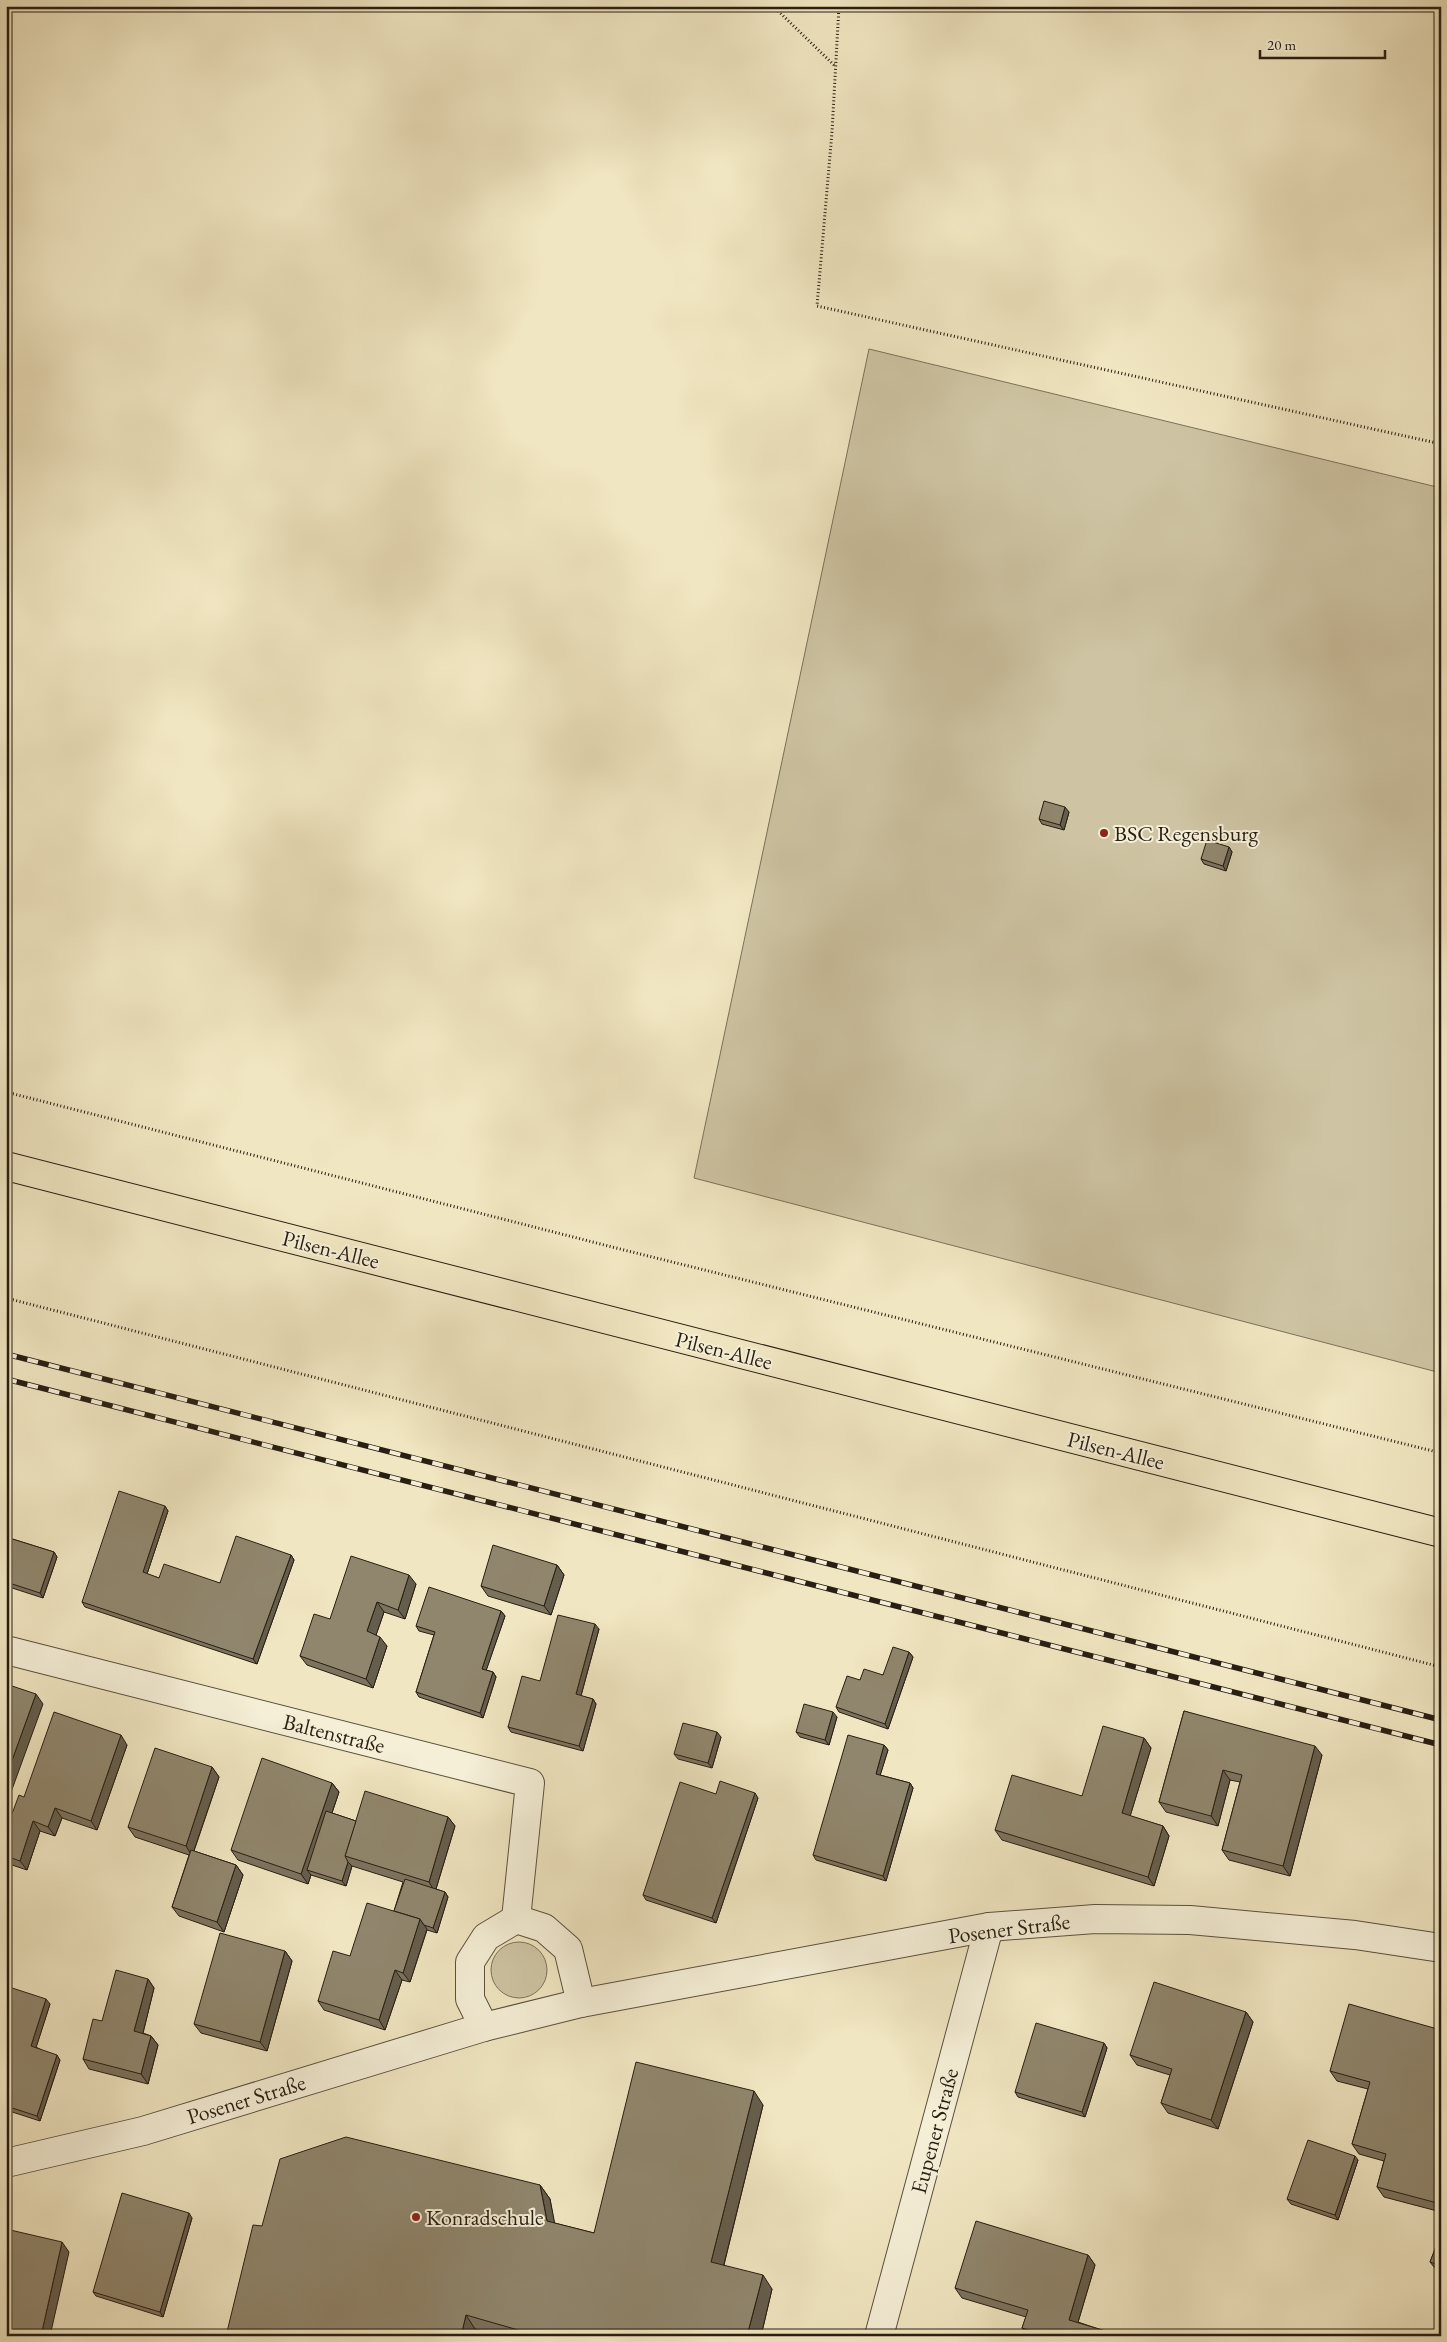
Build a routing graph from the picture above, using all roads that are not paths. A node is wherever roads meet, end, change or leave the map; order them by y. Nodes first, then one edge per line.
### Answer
1 (6, 1166) edge
2 (1441, 1533) edge
3 (6, 1650) edge
4 (516, 1919) junction
5 (989, 1926) junction
6 (1441, 1948) edge
7 (581, 2003) junction
8 (484, 2027) junction
9 (6, 2163) edge
10 (879, 2336) edge

1 - 2 main road, Pilsen-Allee
3 - 4 street, Baltenstraße
4 - 7 street
4 - 8 street
5 - 6 street, Posener Straße
5 - 7 street, Posener Straße
5 - 10 street, Eupener Straße
7 - 8 street, Posener Straße
8 - 9 street, Posener Straße

